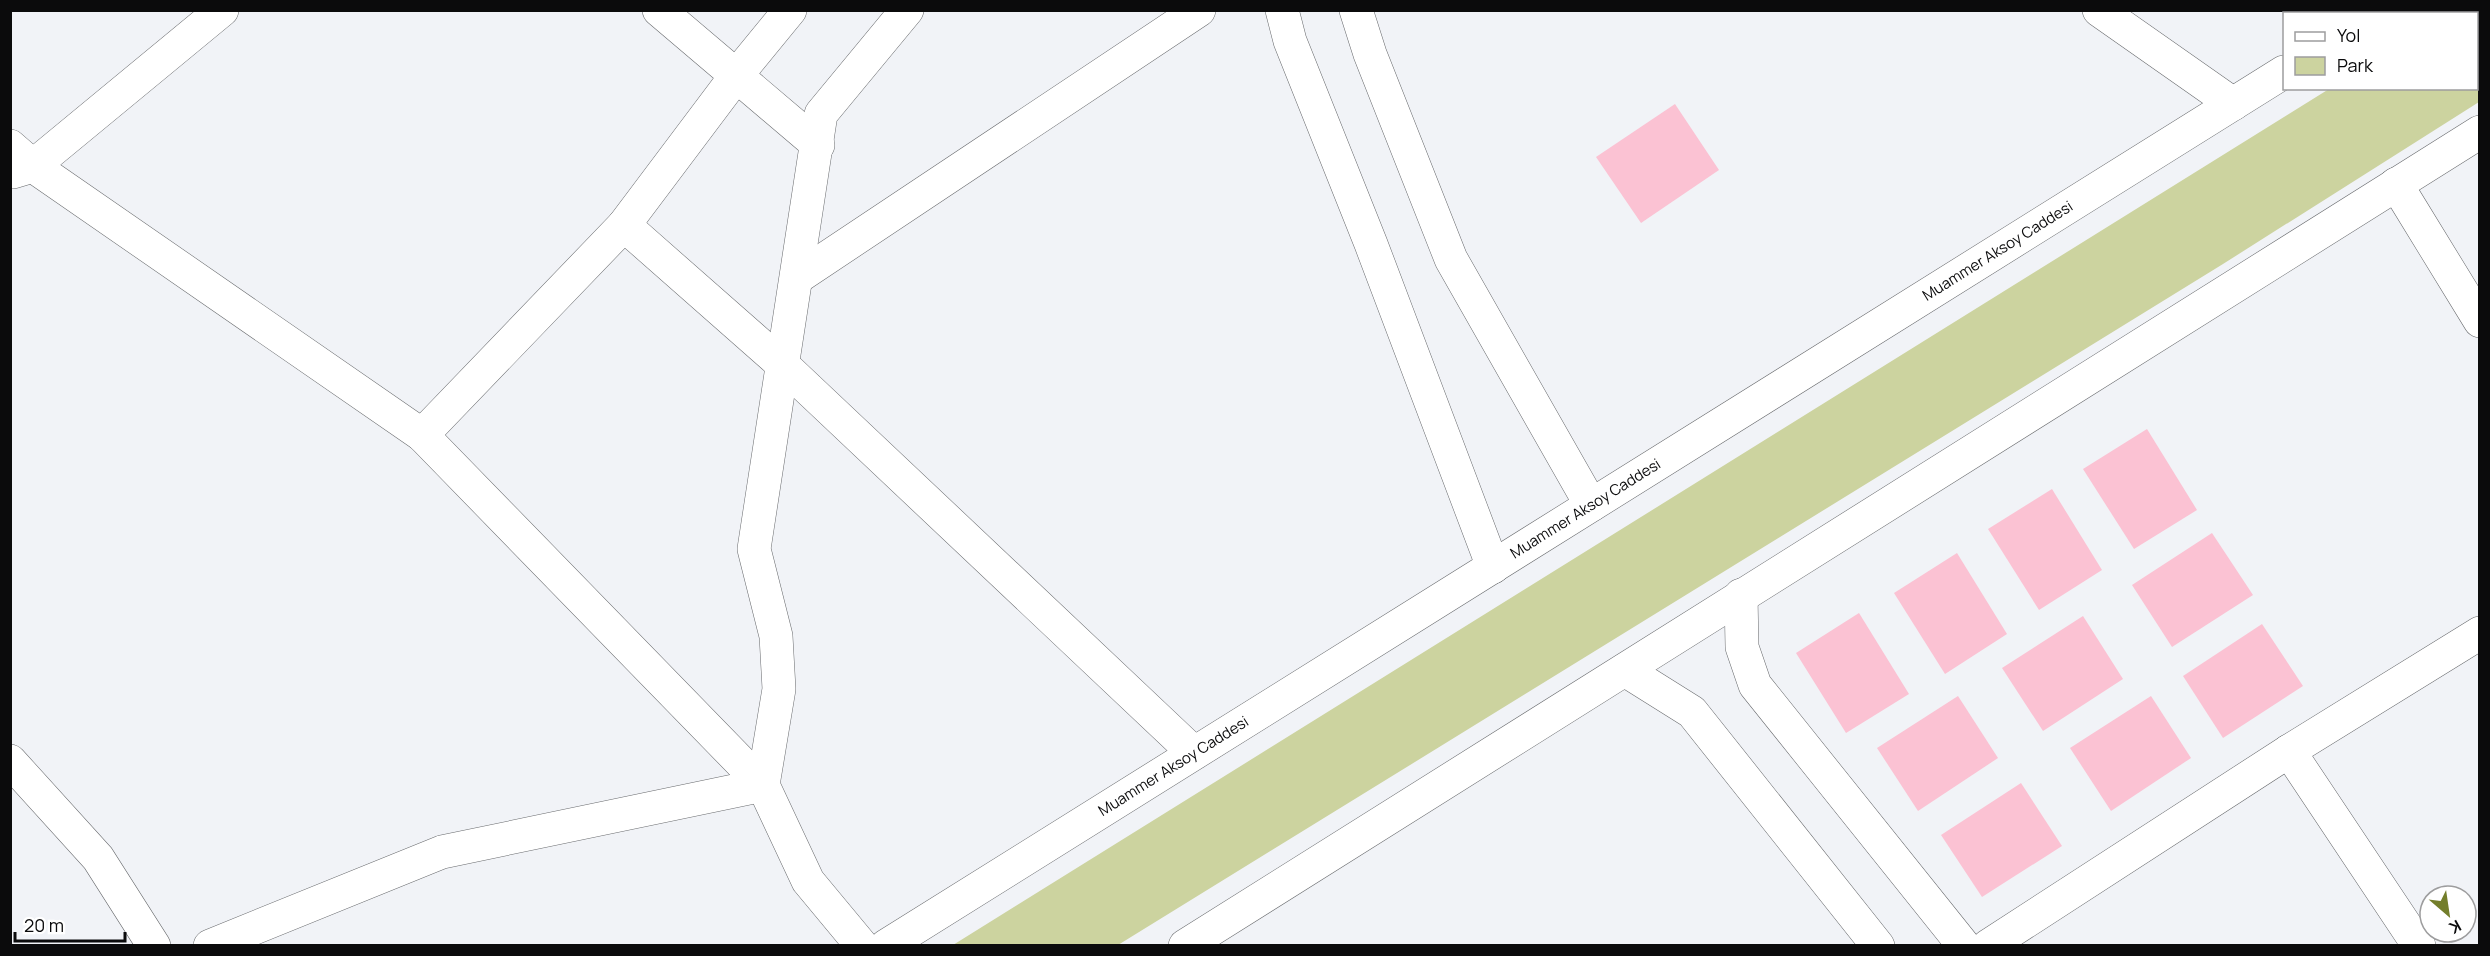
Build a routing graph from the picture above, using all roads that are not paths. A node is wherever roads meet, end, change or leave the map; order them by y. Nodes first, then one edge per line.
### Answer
1 (222, 10) edge
2 (659, 10) edge
3 (790, 10) edge
4 (908, 10) edge
5 (1198, 10) edge
6 (1281, 10) edge
7 (1356, 10) edge
8 (2099, 10) edge
9 (2283, 73) edge
10 (736, 76) junction
11 (2233, 104) junction
12 (2480, 132) edge
13 (818, 145) junction
14 (18, 162) edge
15 (2396, 184) junction
16 (624, 225) junction
17 (798, 277) junction
18 (2480, 321) edge
19 (783, 365) junction
20 (422, 435) junction
21 (1592, 505) junction
22 (1493, 567) junction
23 (1741, 595) junction
24 (2480, 633) edge
25 (1625, 670) junction
26 (2289, 751) junction
27 (1194, 753) junction
28 (10, 761) edge
29 (763, 785) junction
30 (154, 945) edge
31 (210, 945) edge
32 (862, 945) edge
33 (886, 945) edge
34 (1185, 945) edge
35 (1878, 945) edge
36 (1964, 945) edge
37 (1988, 945) edge
38 (2419, 945) edge

1 - 14 street
2 - 10 street
3 - 10 street
4 - 13 street
5 - 17 street
6 - 22 street
7 - 21 street
8 - 11 street
9 - 11 street, Muammer Aksoy Caddesi
10 - 13 street
10 - 16 street
11 - 21 street, Muammer Aksoy Caddesi
12 - 15 street
13 - 17 street
14 - 20 street
15 - 18 street
15 - 23 street
16 - 19 street
16 - 20 street
17 - 19 street
19 - 27 street
19 - 29 street
20 - 29 street
21 - 22 street, Muammer Aksoy Caddesi
22 - 27 street, Muammer Aksoy Caddesi
23 - 25 street
23 - 36 street
24 - 26 street
25 - 34 street
25 - 35 street
26 - 37 street
26 - 38 street
27 - 33 street, Muammer Aksoy Caddesi
28 - 30 street
29 - 31 street
29 - 32 street

